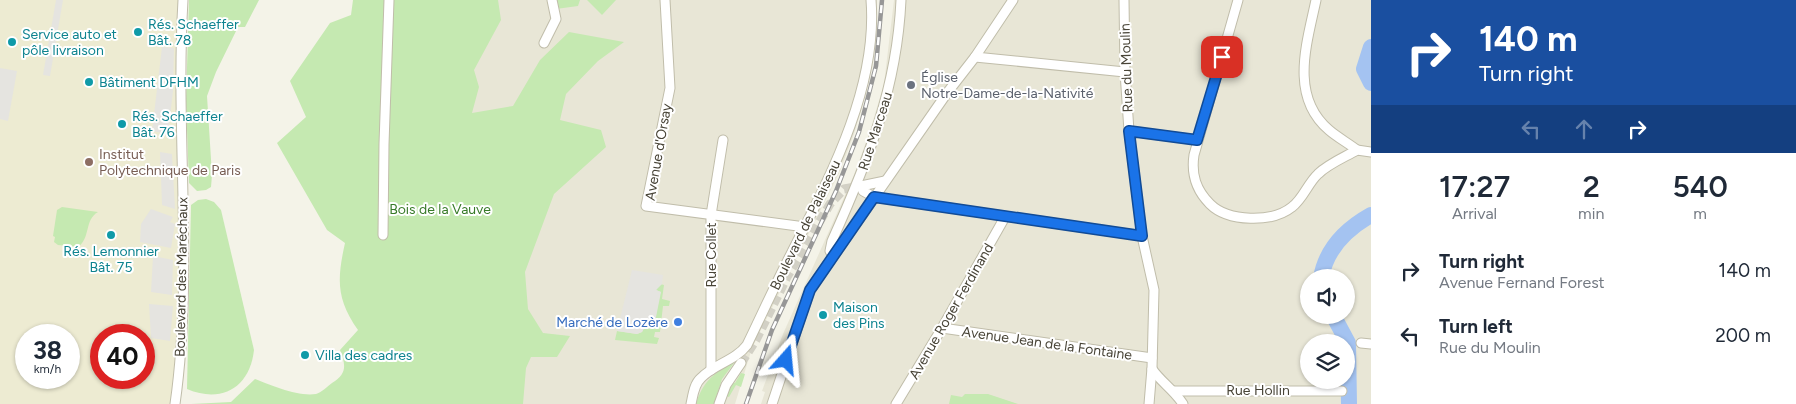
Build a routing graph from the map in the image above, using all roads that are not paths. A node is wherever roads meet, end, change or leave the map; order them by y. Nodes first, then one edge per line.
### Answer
1 (183, 0) edge
2 (389, 0) edge
3 (552, 0) edge
4 (665, 0) edge
5 (871, 0) edge
6 (901, 0) edge
7 (1013, 0) edge
8 (1124, 0) edge
9 (1238, 0) edge
10 (1316, 0) edge
11 (544, 43) dead end
12 (975, 57) junction
13 (1125, 72) junction
14 (1129, 131) junction
15 (723, 140) dead end
16 (1197, 140) junction
17 (1357, 150) junction
18 (1371, 152) edge
19 (885, 181) junction
20 (874, 197) junction
21 (711, 215) junction
22 (1005, 217) junction
23 (805, 227) junction
24 (383, 235) dead end
25 (1142, 236) junction
26 (833, 256) junction
27 (942, 328) junction
28 (1361, 343) dead end
29 (1371, 344) edge
30 (1152, 358) junction
31 (741, 363) tunnel mouth
32 (1152, 368) junction
33 (711, 370) junction
34 (1174, 391) junction
35 (1342, 391) dead end
36 (175, 404) edge
37 (692, 404) edge
38 (719, 404) edge
39 (772, 404) edge
40 (896, 404) edge
41 (1149, 404) edge
42 (1183, 404) edge

1 - 36 street, Boulevard des Maréchaux
2 - 24 street
3 - 11 street
4 - 21 street, Avenue d'Orsay
5 - 23 street, Boulevard de Palaiseau
6 - 26 street, Rue Marceau
7 - 12 street
8 - 13 street, Rue du Moulin
9 - 16 street
10 - 17 street
12 - 13 street
12 - 19 street
13 - 14 street, Rue du Moulin
14 - 16 street
14 - 25 street, Rue du Moulin
15 - 21 street, Rue Collet
16 - 17 street
17 - 18 street
19 - 20 street
19 - 20 street
20 - 22 street
20 - 26 street
21 - 23 street, Avenue d'Orsay
21 - 33 street, Rue Collet
22 - 25 street
22 - 27 street, Avenue Roger Ferdinand
23 - 33 street, Boulevard de Palaiseau
25 - 30 street, Rue du Moulin
26 - 39 street
27 - 30 street, Avenue Jean de la Fontaine
27 - 40 street, Avenue Roger Ferdinand
28 - 29 street
30 - 32 street, Rue du Moulin
31 - 38 street
32 - 34 street
32 - 41 street, Rue du Moulin
33 - 37 street, Boulevard de Palaiseau
34 - 35 street, Rue Hollin
34 - 42 street

